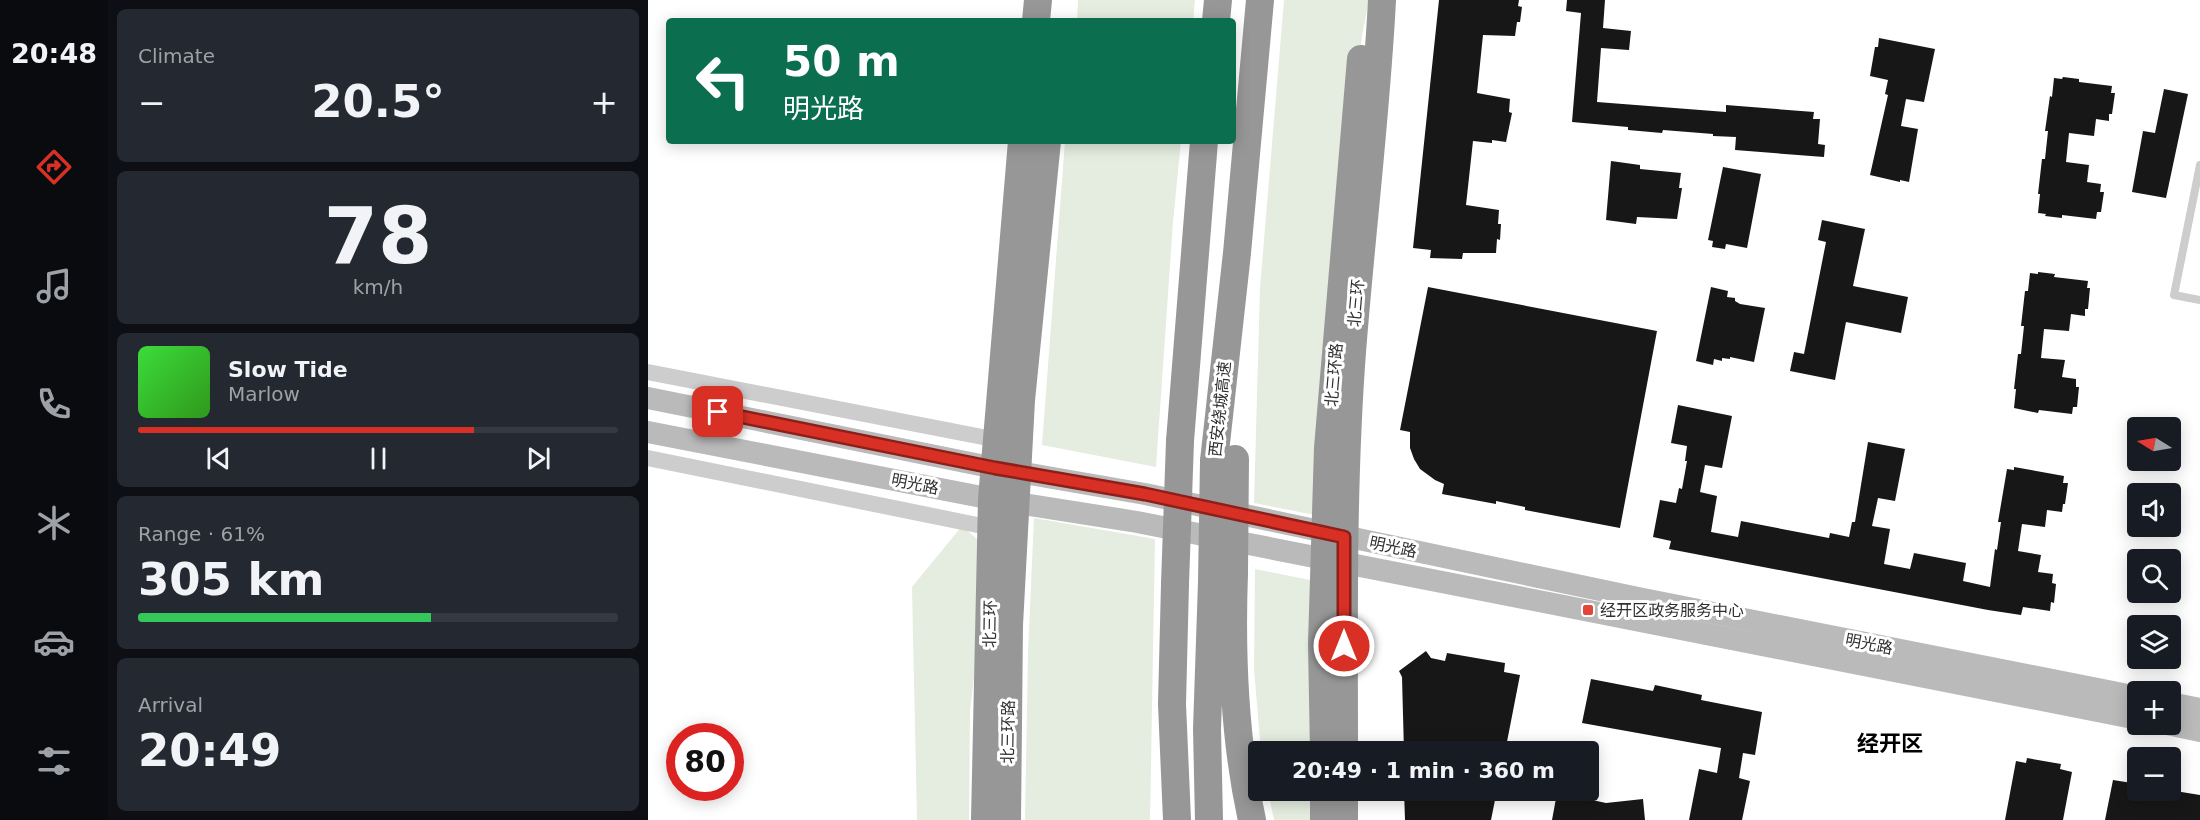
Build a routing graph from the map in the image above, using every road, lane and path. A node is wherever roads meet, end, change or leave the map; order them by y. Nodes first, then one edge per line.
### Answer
1 (1038, 0) edge
2 (1049, 0) edge
3 (1218, 0) edge
4 (1260, 0) edge
5 (1374, 0) edge
6 (1382, 0) edge
7 (1036, 18) edge
8 (1050, 18) edge
9 (1216, 18) edge
10 (1022, 144) edge
11 (1047, 144) edge
12 (1204, 144) edge
13 (2200, 165) edge
14 (2200, 300) edge
15 (648, 372) edge
16 (648, 398) edge
17 (648, 432) edge
18 (998, 440) junction
19 (648, 458) edge
20 (995, 468) junction
21 (992, 499) junction
22 (992, 528) junction
23 (1344, 550) junction
24 (1223, 578) junction
25 (2127, 695) edge
26 (2181, 705) edge
27 (2200, 709) edge
28 (2127, 717) edge
29 (2181, 727) edge
30 (2200, 731) edge
31 (1324, 741) edge
32 (1344, 741) edge
33 (1324, 801) edge
34 (1344, 801) edge
35 (1176, 815) edge
36 (986, 820) edge
37 (1006, 820) edge
38 (1209, 820) edge
39 (1252, 820) edge
40 (1324, 820) edge
41 (1344, 820) edge

1 - 7 highway
2 - 8 highway
3 - 9 highway
4 - 24 highway, 西安绕城高速, bridge
5 - 31 highway, 北三环路, bridge
6 - 23 highway, 北三环
10 - 18 highway, 北三环
11 - 37 highway, 北三环路, bridge
12 - 35 highway, bridge
13 - 14 lane
15 - 18 street
16 - 20 main road, 明光路
17 - 21 main road, 明光路
18 - 20 highway, 北三环
19 - 22 street
20 - 21 highway, 北三环
20 - 23 main road, 明光路
21 - 22 highway, 北三环
21 - 23 main road, 明光路
22 - 36 highway, 北三环
23 - 25 main road, 明光路
23 - 28 main road, 明光路
23 - 32 highway, 北三环
24 - 38 highway, 西安绕城高速
24 - 39 highway
26 - 27 main road
29 - 30 main road
33 - 40 highway
34 - 41 highway

